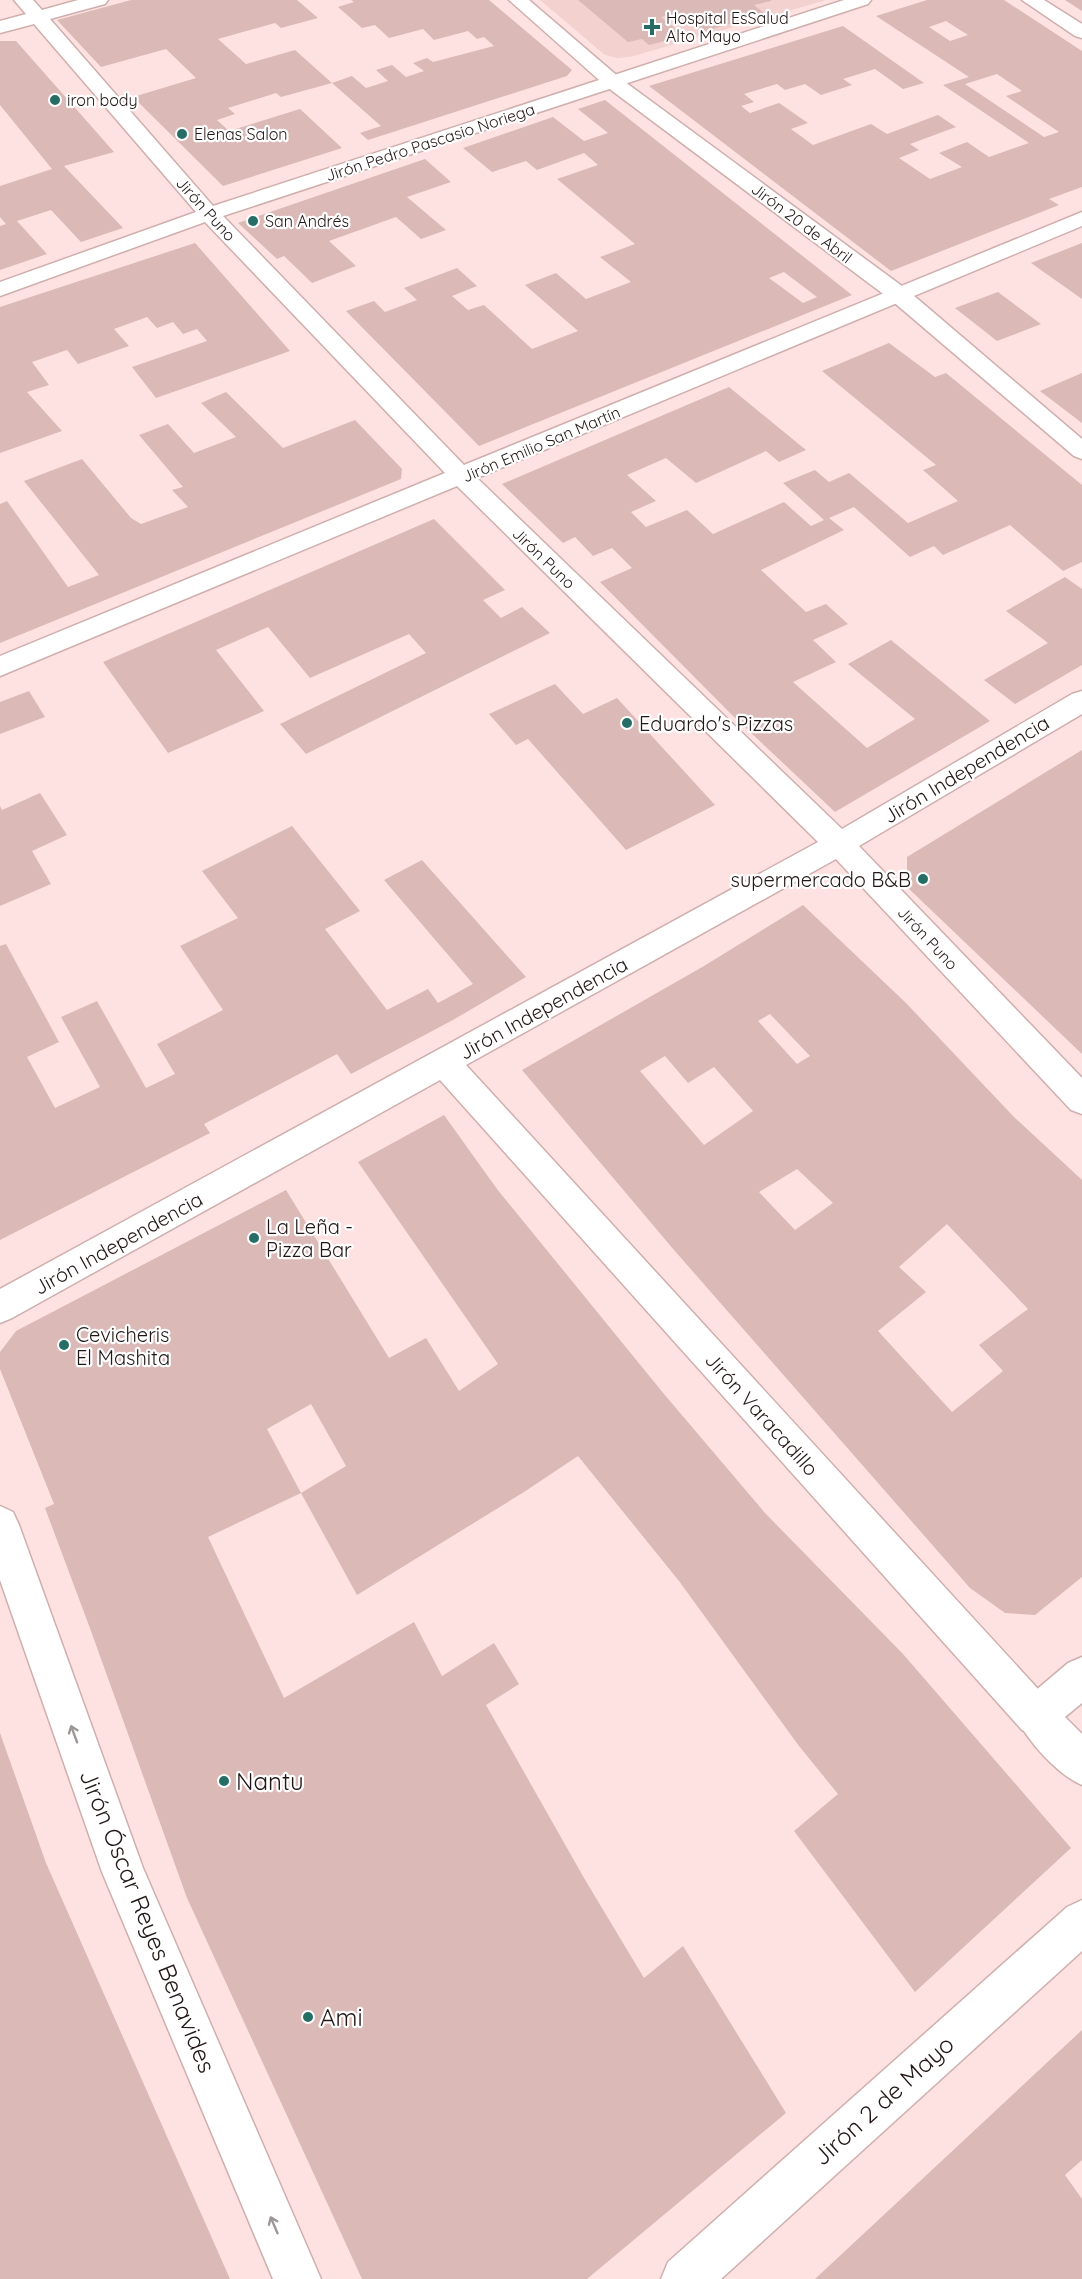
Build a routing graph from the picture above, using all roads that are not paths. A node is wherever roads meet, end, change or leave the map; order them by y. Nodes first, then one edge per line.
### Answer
1 (99, 0) edge
2 (518, 0) edge
3 (862, 0) edge
4 (1031, 0) edge
5 (31, 8) edge
6 (0, 27) edge
7 (1082, 32) edge
8 (614, 83) junction
9 (209, 214) junction
10 (1082, 218) edge
11 (0, 289) edge
12 (898, 294) junction
13 (1082, 451) edge
14 (462, 477) junction
15 (0, 667) edge
16 (1082, 700) edge
17 (839, 844) junction
18 (444, 1063) junction
19 (1082, 1100) edge
20 (0, 1308) edge
21 (0, 1525) edge
22 (1082, 1677) edge
23 (1036, 1716) junction
24 (1082, 1764) edge
25 (1082, 1922) edge
26 (297, 2279) edge
27 (685, 2279) edge

1 - 5 street
2 - 8 street, Jirón 20 de Abril
3 - 8 street, Jirón Pedro Pascasio Noriega
4 - 7 street
5 - 6 street
5 - 9 street, Jirón Puno
8 - 9 street, Jirón Pedro Pascasio Noriega
8 - 12 street, Jirón 20 de Abril
9 - 11 street, Jirón Pedro Pascasio Noriega
9 - 14 street, Jirón Puno
10 - 12 street, Jirón Emilio San Martín
12 - 13 street, Jirón 20 de Abril
12 - 14 street, Jirón Emilio San Martín
14 - 15 street, Jirón Emilio San Martín
14 - 17 street, Jirón Puno
16 - 17 street, Jirón Independencia
17 - 18 street, Jirón Independencia
17 - 19 street, Jirón Puno
18 - 20 street, Jirón Independencia
18 - 23 street, Jirón Varacadillo
26 -> 21 street, Jirón Óscar Reyes Benavides
22 - 23 street
23 - 24 street, Jirón Varacadillo
25 - 27 street, Jirón 2 de Mayo

